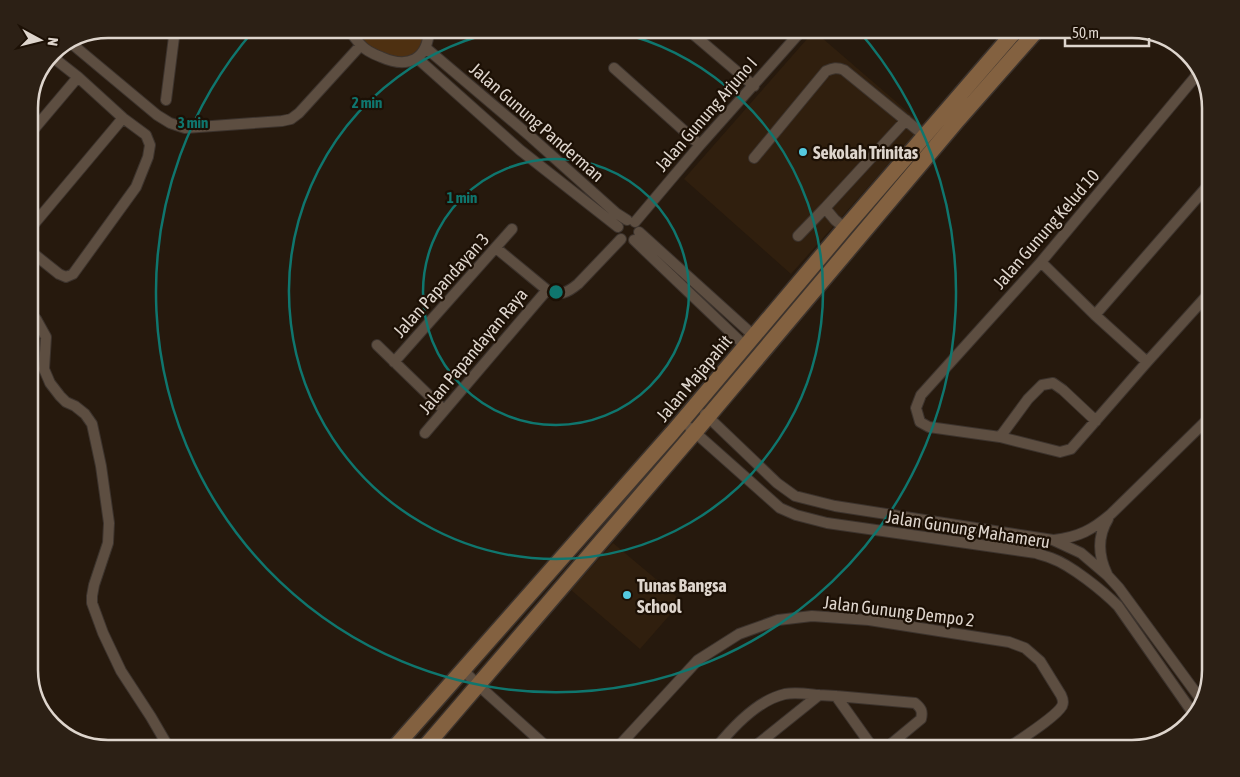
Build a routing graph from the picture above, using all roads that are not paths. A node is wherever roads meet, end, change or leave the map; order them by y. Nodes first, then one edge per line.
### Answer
1 (174, 37) edge
2 (355, 37) edge
3 (428, 37) edge
4 (696, 37) edge
5 (796, 37) edge
6 (1010, 37) edge
7 (1031, 37) edge
8 (361, 45) junction
9 (75, 46) edge
10 (426, 48) junction
11 (417, 58) junction
12 (63, 65) edge
13 (614, 68) dead end
14 (78, 77) junction
15 (1195, 77) edge
16 (754, 86) junction
17 (166, 100) dead end
18 (946, 112) junction
19 (123, 118) junction
20 (906, 120) junction
21 (958, 122) junction
22 (38, 124) edge
23 (925, 136) junction
24 (700, 145) junction
25 (754, 158) dead end
26 (1202, 192) edge
27 (824, 208) junction
28 (38, 219) edge
29 (631, 228) junction
30 (844, 228) junction
31 (512, 229) dead end
32 (798, 236) dead end
33 (496, 248) junction
34 (38, 257) edge
35 (1041, 262) junction
36 (547, 290) junction
37 (1202, 301) edge
38 (1095, 315) junction
39 (38, 323) edge
40 (750, 341) junction
41 (377, 345) dead end
42 (394, 362) junction
43 (1146, 362) junction
44 (695, 405) junction
45 (444, 410) junction
46 (708, 416) junction
47 (682, 420) junction
48 (1096, 421) junction
49 (1202, 425) edge
50 (695, 432) junction
51 (425, 434) dead end
52 (1000, 437) junction
53 (1111, 514) junction
54 (934, 521) junction
55 (931, 538) junction
56 (1053, 540) junction
57 (1108, 576) junction
58 (463, 670) junction
59 (478, 686) junction
60 (819, 695) junction
61 (1197, 695) edge
62 (836, 696) junction
63 (1190, 709) edge
64 (164, 740) edge
65 (401, 740) edge
66 (431, 740) edge
67 (539, 740) edge
68 (624, 740) edge
69 (722, 740) edge
70 (764, 740) edge
71 (867, 740) edge
72 (896, 740) edge
73 (1019, 740) edge

1 - 17 street
2 - 8 street
3 - 10 street
4 - 16 street
5 - 16 street, Jalan Gunung Arjuno I
6 - 18 street, Jalan Majapahit
7 - 21 street, Jalan Majapahit
8 - 9 street
8 - 11 street
10 - 11 street
10 - 29 street, Jalan Gunung Panderman
11 - 29 street, Jalan Gunung Panderman
12 - 14 street
13 - 24 street
14 - 19 street
14 - 22 street
15 - 35 street, Jalan Gunung Kelud 10
16 - 24 street, Jalan Gunung Arjuno I
18 - 21 street
18 - 23 street, Jalan Majapahit
19 - 28 street
19 - 34 street
20 - 23 street
20 - 25 street
20 - 27 street
21 - 46 street, Jalan Majapahit
23 - 30 street, Jalan Majapahit
24 - 29 street, Jalan Gunung Arjuno I
26 - 38 street
27 - 30 street
27 - 32 street
29 - 36 street
29 - 40 street, Jalan Gunung Panderman
30 - 40 street, Jalan Majapahit
31 - 33 street, Jalan Papandayan 3
33 - 36 street
33 - 42 street, Jalan Papandayan 3
35 - 38 street
35 - 52 street, Jalan Gunung Kelud 10
36 - 45 street, Jalan Papandayan Raya
37 - 43 street
38 - 43 street
39 - 64 street
40 - 44 street, Jalan Majapahit
41 - 42 street
42 - 45 street
43 - 48 street
44 - 46 street, Jalan Gunung Mahameru
44 - 47 street, Jalan Majapahit
45 - 51 street, Jalan Papandayan Raya
46 - 50 street, Jalan Majapahit
46 - 54 street, Jalan Gunung Mahameru
47 - 50 street, Jalan Gunung Mahameru
47 - 58 street, Jalan Majapahit
48 - 52 street
48 - 52 street
49 - 53 street
50 - 55 street, Jalan Gunung Mahameru
50 - 59 street, Jalan Majapahit
53 - 56 street
53 - 57 street
54 - 55 street
54 - 56 street, Jalan Gunung Mahameru
55 - 63 street, Jalan Gunung Mahameru
56 - 57 street, Jalan Gunung Mahameru
57 - 61 street, Jalan Gunung Mahameru
58 - 59 street
58 - 65 street, Jalan Majapahit
59 - 66 street, Jalan Majapahit
59 - 67 street
60 - 62 street
60 - 69 street
60 - 70 street
62 - 71 street
62 - 72 street
68 - 73 street, Jalan Gunung Dempo 2

